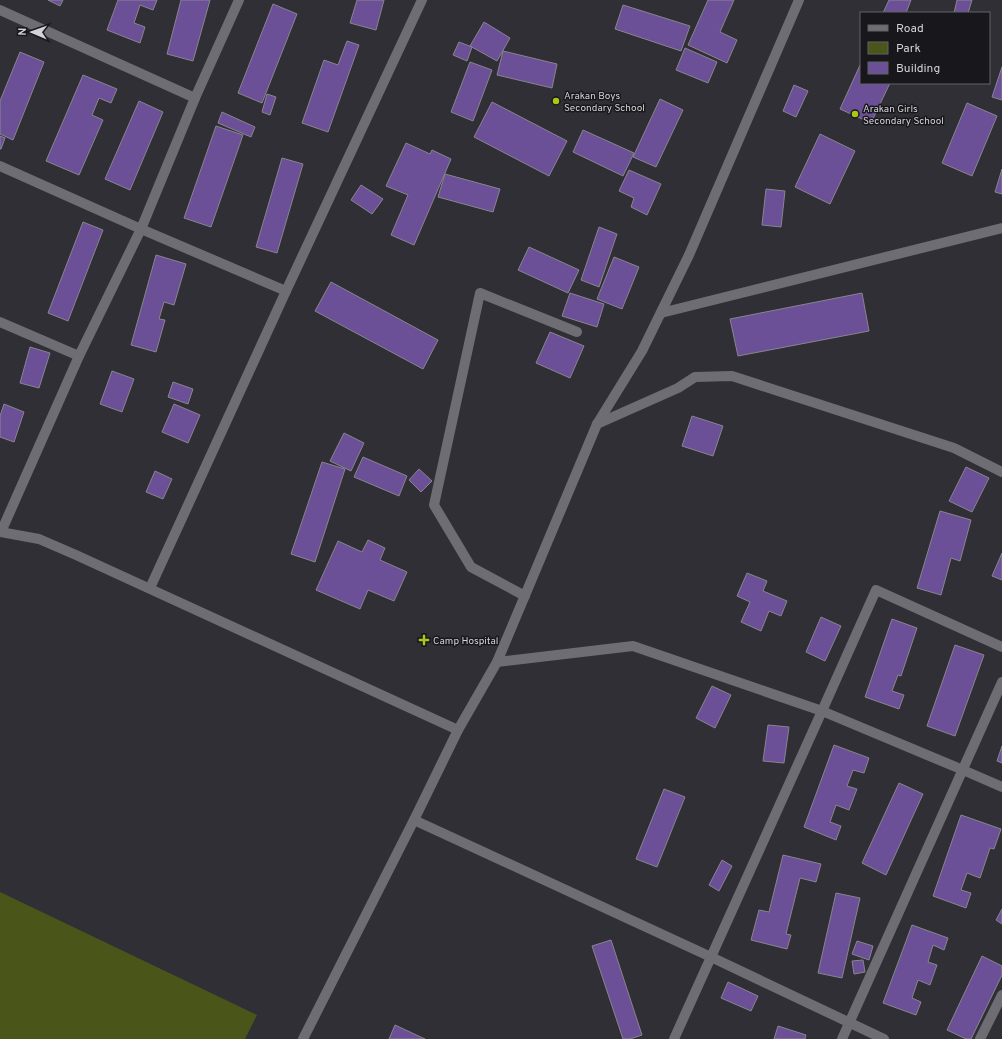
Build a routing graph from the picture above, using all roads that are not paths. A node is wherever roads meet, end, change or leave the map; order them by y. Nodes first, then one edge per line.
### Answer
1 (239, 0) edge
2 (422, 0) edge
3 (799, 0) edge
4 (0, 10) edge
5 (195, 98) junction
6 (0, 166) edge
7 (1002, 228) edge
8 (141, 229) junction
9 (286, 291) junction
10 (661, 313) junction
11 (0, 322) edge
12 (577, 332) dead end
13 (79, 356) junction
14 (597, 424) junction
15 (1002, 472) edge
16 (0, 532) edge
17 (150, 588) junction
18 (525, 596) junction
19 (1002, 647) edge
20 (497, 662) junction
21 (1002, 682) edge
22 (822, 711) junction
23 (458, 730) junction
24 (963, 770) junction
25 (1002, 787) edge
26 (414, 820) junction
27 (711, 957) junction
28 (1002, 995) edge
29 (850, 1023) junction
30 (303, 1039) edge
31 (674, 1039) edge
32 (842, 1039) edge
33 (884, 1039) edge
34 (980, 1039) edge

1 - 5 lane
2 - 9 lane
3 - 10 lane
4 - 5 lane
5 - 8 lane
6 - 8 lane
7 - 10 lane
8 - 9 lane
8 - 13 lane
9 - 17 lane
10 - 14 lane
11 - 13 lane
12 - 18 lane
13 - 16 lane
14 - 15 lane
14 - 18 lane
16 - 17 lane
17 - 23 lane
18 - 20 lane
19 - 22 lane
20 - 22 lane
20 - 23 lane
21 - 24 lane
22 - 24 lane
22 - 27 lane
23 - 26 lane
24 - 25 lane
24 - 29 lane
26 - 27 lane
26 - 30 lane
27 - 29 lane
27 - 31 lane
28 - 34 lane
29 - 32 lane
29 - 33 lane

